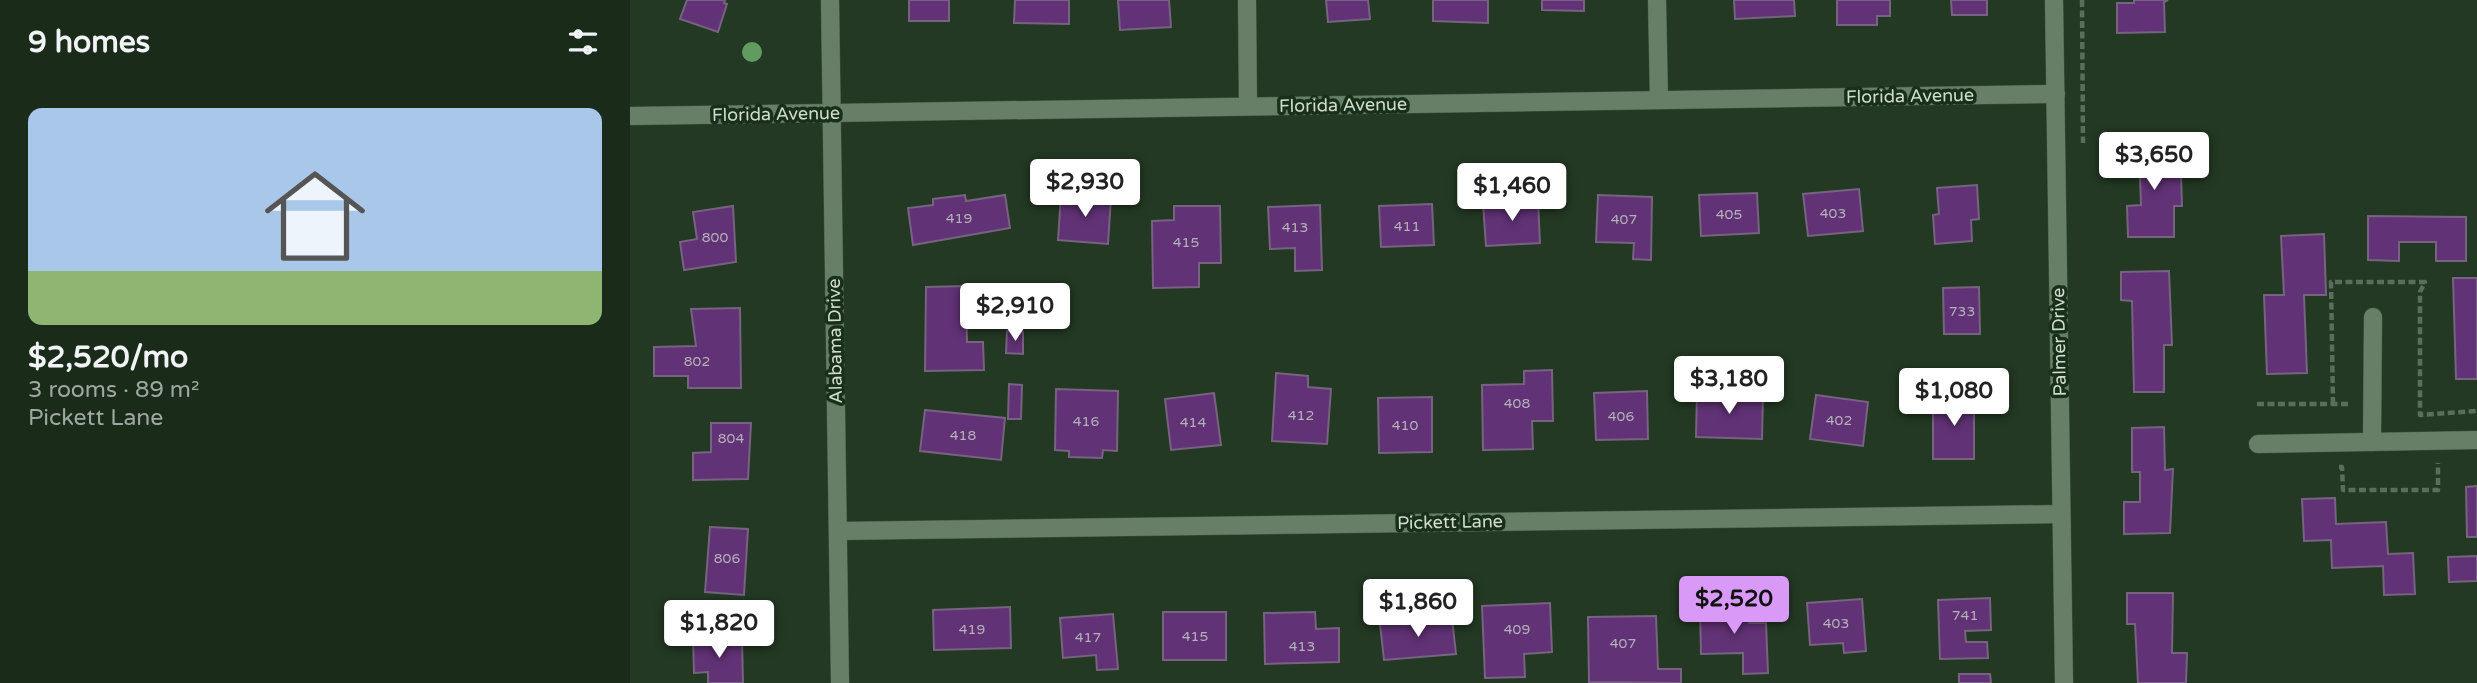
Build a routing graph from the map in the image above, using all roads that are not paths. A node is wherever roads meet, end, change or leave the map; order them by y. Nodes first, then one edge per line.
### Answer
1 (830, 0) edge
2 (1247, 0) edge
3 (1657, 0) edge
4 (2054, 0) edge
5 (2056, 94) junction
6 (1659, 100) junction
7 (1248, 106) junction
8 (832, 113) junction
9 (630, 116) edge
10 (2373, 317) dead end
11 (2477, 440) edge
12 (2372, 442) junction
13 (2258, 444) dead end
14 (2061, 514) junction
15 (838, 531) junction
16 (841, 683) edge
17 (2064, 683) edge

1 - 8 street, Alabama Drive
2 - 7 street
3 - 6 street
4 - 5 street, Palmer Drive
5 - 6 street, Florida Avenue
5 - 14 street, Palmer Drive
6 - 7 street, Florida Avenue
7 - 8 street, Florida Avenue
8 - 9 street, Florida Avenue
8 - 15 street, Alabama Drive
10 - 12 street
11 - 12 street
12 - 13 street
14 - 15 street, Pickett Lane
14 - 17 street, Palmer Drive
15 - 16 street, Alabama Drive

